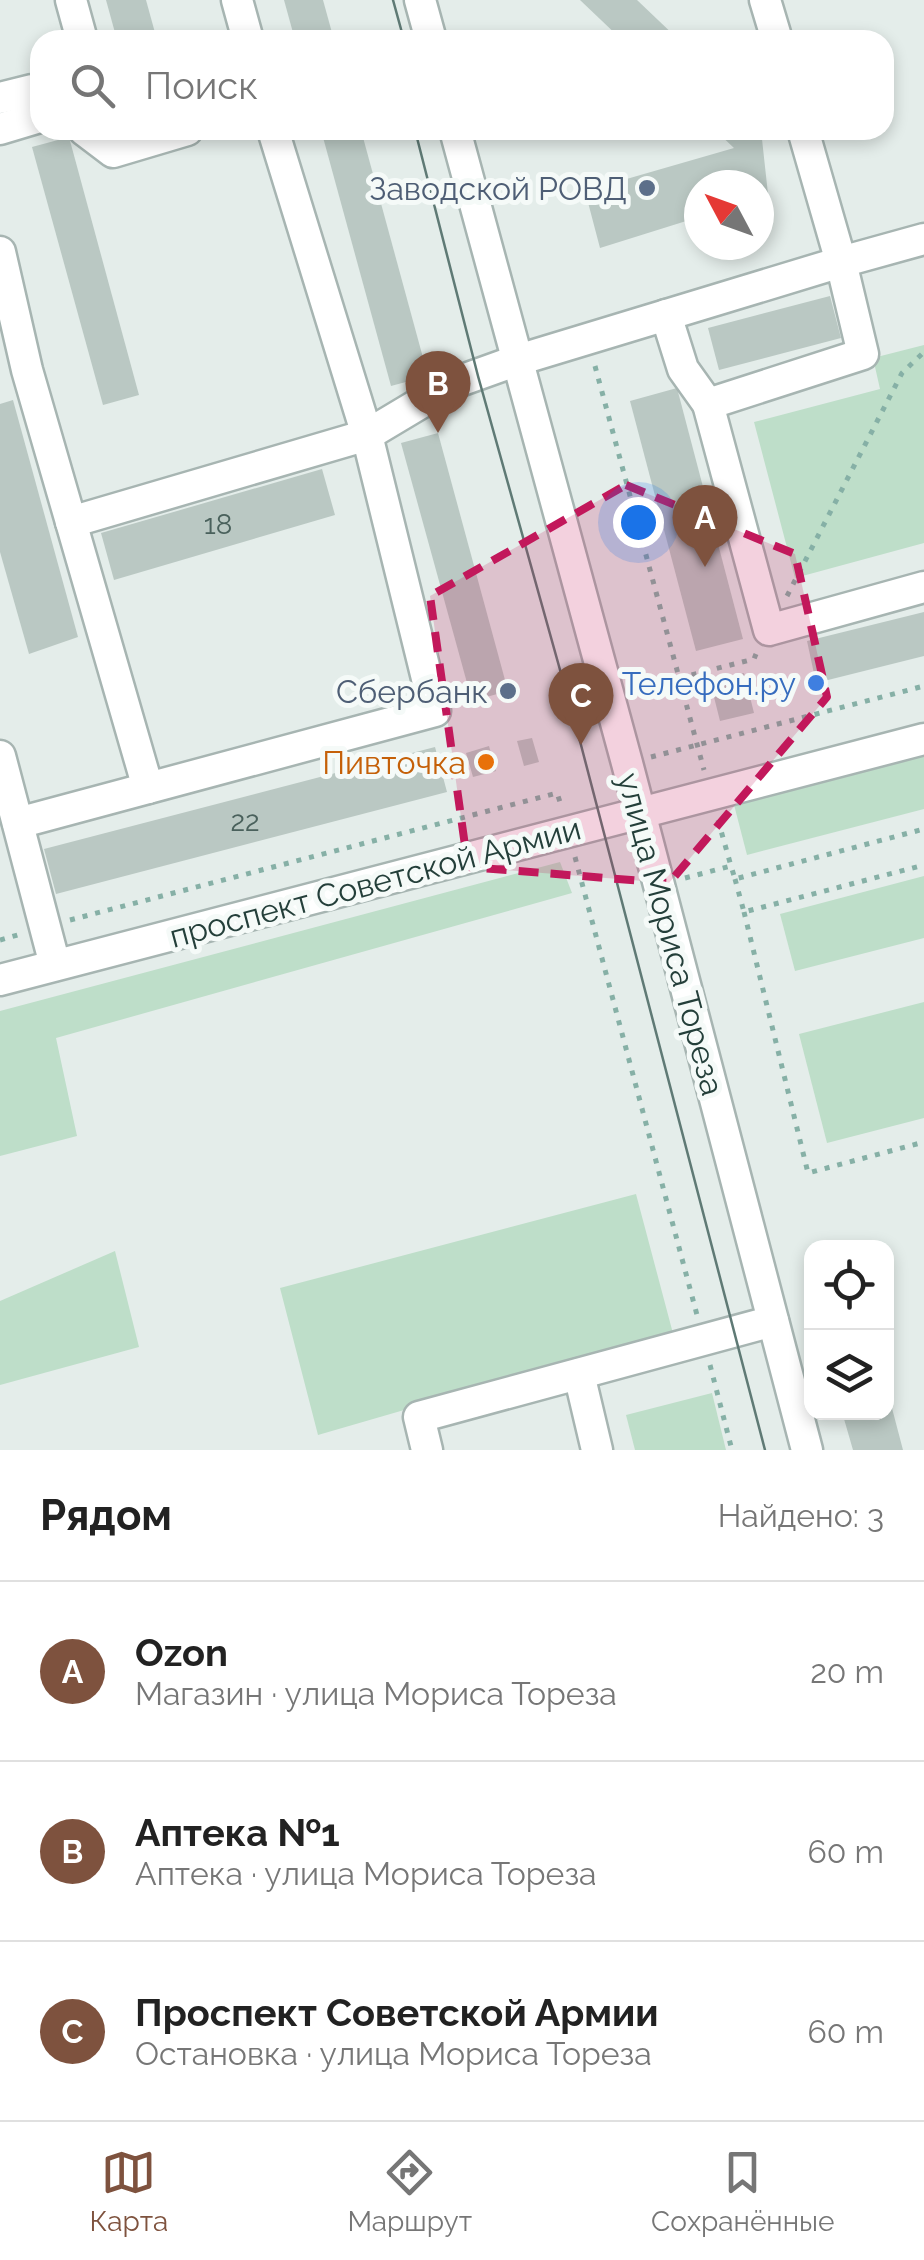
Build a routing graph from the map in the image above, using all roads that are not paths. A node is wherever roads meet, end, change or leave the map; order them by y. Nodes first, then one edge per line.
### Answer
1 (71, 0) edge
2 (237, 0) edge
3 (420, 0) edge
4 (766, 0) edge
5 (79, 30) edge
6 (245, 30) edge
7 (428, 30) edge
8 (774, 30) edge
9 (30, 90) edge
10 (0, 98) edge
11 (30, 120) edge
12 (0, 129) edge
13 (276, 140) edge
14 (458, 140) edge
15 (806, 140) edge
16 (924, 238) edge
17 (0, 252) edge
18 (841, 262) junction
19 (666, 315) junction
20 (518, 360) junction
21 (13, 374) edge
22 (708, 404) junction
23 (367, 434) junction
24 (71, 522) junction
25 (924, 587) edge
26 (924, 739) edge
27 (0, 756) edge
28 (148, 788) junction
29 (640, 814) junction
30 (18, 823) junction
31 (55, 965) junction
32 (0, 980) edge
33 (773, 1321) junction
34 (579, 1374) junction
35 (427, 1450) edge
36 (597, 1450) edge
37 (807, 1450) edge

1 - 5 street
2 - 6 street
3 - 7 street
4 - 8 street
9 - 10 street
11 - 12 street
13 - 23 street
14 - 20 street, улица Мориса Тореза
15 - 18 street
16 - 18 street
17 - 21 street
18 - 19 street
18 - 22 street
19 - 20 street
19 - 22 street
20 - 23 street
20 - 29 street, улица Мориса Тореза
21 - 24 street
22 - 25 street
23 - 24 street
23 - 28 street
24 - 28 street
26 - 29 street, проспект Советской Армии
27 - 30 street
28 - 30 street
29 - 31 street, проспект Советской Армии
29 - 33 street, улица Мориса Тореза
30 - 31 street
31 - 32 street, проспект Советской Армии
33 - 34 street
33 - 37 street, улица Мориса Тореза
34 - 35 street
34 - 36 street

